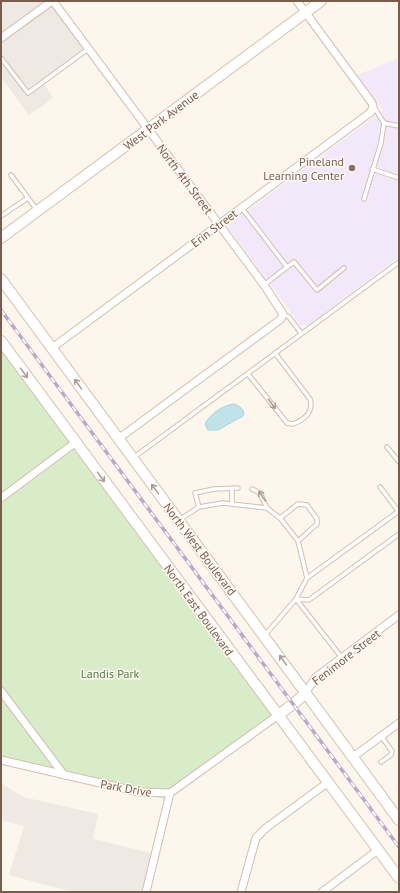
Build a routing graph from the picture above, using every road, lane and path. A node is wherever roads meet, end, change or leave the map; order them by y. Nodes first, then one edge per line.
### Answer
1 (52, 1) edge
2 (296, 1) edge
3 (321, 1) edge
4 (305, 13) junction
5 (1, 38) edge
6 (88, 49) junction
7 (1, 58) edge
8 (373, 106) junction
9 (384, 123) junction
10 (399, 126) edge
11 (148, 129) junction
12 (372, 169) junction
13 (11, 175) dead end
14 (399, 178) edge
15 (28, 198) junction
16 (364, 199) dead end
17 (241, 208) junction
18 (38, 211) junction
19 (1, 216) edge
20 (219, 224) junction
21 (1, 238) edge
22 (399, 262) edge
23 (287, 267) junction
24 (344, 268) dead end
25 (1, 279) edge
26 (264, 284) junction
27 (283, 314) junction
28 (301, 333) junction
29 (1, 341) edge
30 (52, 348) junction
31 (275, 353) junction
32 (248, 374) junction
33 (118, 439) junction
34 (76, 442) junction
35 (387, 447) dead end
36 (133, 458) junction
37 (399, 462) edge
38 (380, 487) dead end
39 (232, 488) junction
40 (238, 488) dead end
41 (252, 489) dead end
42 (1, 498) edge
43 (232, 503) junction
44 (199, 507) junction
45 (267, 508) junction
46 (399, 511) edge
47 (280, 518) junction
48 (178, 521) junction
49 (399, 534) edge
50 (298, 541) junction
51 (307, 578) junction
52 (296, 599) junction
53 (399, 615) edge
54 (265, 636) junction
55 (342, 658) junction
56 (1, 691) edge
57 (306, 692) junction
58 (277, 716) junction
59 (399, 723) edge
60 (381, 736) junction
61 (353, 757) junction
62 (1, 760) edge
63 (381, 762) dead end
64 (64, 775) junction
65 (327, 782) junction
66 (170, 793) junction
67 (398, 818) edge
68 (378, 850) junction
69 (399, 878) edge
70 (146, 892) edge
71 (241, 892) edge
72 (322, 892) edge

1 - 5 street
1 - 6 street, North 4th Street
2 - 4 street
3 - 4 main road, West Park Avenue
4 - 8 street
4 - 11 main road, West Park Avenue
6 - 7 lane
6 - 11 street, North 4th Street
8 - 9 lane
8 - 17 street, Erin Street
9 - 10 lane
9 - 12 lane
11 - 18 main road, West Park Avenue
11 - 20 street, North 4th Street
12 - 14 lane
12 - 16 lane
13 - 15 lane
15 - 18 lane
15 - 19 lane
17 - 20 street, Erin Street
17 - 23 lane
18 - 21 main road, West Park Avenue
20 - 26 street, North 4th Street
20 - 30 street, Erin Street
22 - 28 lane
23 - 24 lane
23 - 26 lane
25 - 30 main road, North West Boulevard
26 - 27 street, North 4th Street
27 - 28 lane
27 - 33 street
28 - 31 lane
29 -> 34 main road, North East Boulevard
33 -> 30 main road, North West Boulevard
31 - 32 lane
32 -> 31 lane
32 - 36 lane
33 - 36 main road, North West Boulevard
34 - 42 street
34 -> 58 main road, North East Boulevard
35 - 37 lane
48 -> 36 main road, North West Boulevard
38 - 46 lane
39 - 40 lane
39 - 43 lane
39 - 44 lane
45 -> 41 lane
43 - 44 lane
43 - 45 lane
44 - 48 lane
45 - 47 lane
46 - 51 lane
47 - 50 lane
47 - 50 lane
48 - 54 main road, North West Boulevard
49 - 52 lane
50 - 51 lane
51 - 52 lane
52 - 54 lane
52 - 55 lane
53 - 55 street, Fenimore Street
57 -> 54 main road, North West Boulevard
55 - 57 street, Fenimore Street
56 - 64 street
57 - 58 main road, Fenimore Street
57 - 61 main road, North West Boulevard
58 - 65 main road, North East Boulevard
58 - 66 street
59 - 60 street
60 - 61 street
60 - 63 lane
61 - 67 main road, North West Boulevard
62 - 64 street, Park Drive
64 - 66 street, Park Drive
65 - 68 main road, North East Boulevard
65 - 71 street
66 - 70 street
68 - 69 main road, North East Boulevard
68 - 72 street

